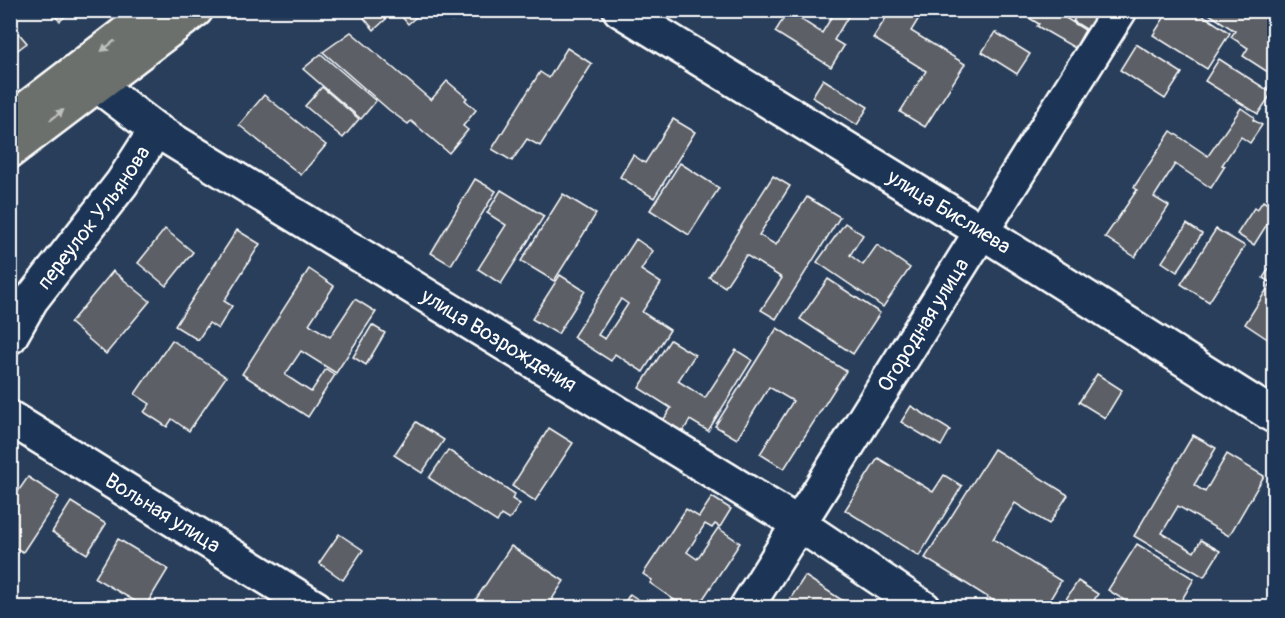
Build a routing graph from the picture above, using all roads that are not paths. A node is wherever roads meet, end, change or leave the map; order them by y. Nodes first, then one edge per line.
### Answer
1 (155, 10) edge
2 (196, 10) edge
3 (620, 10) edge
4 (1120, 10) edge
5 (86, 78) junction
6 (10, 121) edge
7 (156, 130) junction
8 (10, 151) edge
9 (981, 231) junction
10 (10, 336) edge
11 (1275, 416) edge
12 (10, 418) edge
13 (799, 524) junction
14 (316, 608) edge
15 (746, 608) edge
16 (924, 608) edge

1 -> 5 main road
2 - 5 main road
3 - 9 street, улица Бислиева
4 - 9 street, Огородная улица
5 - 6 main road
5 - 7 street, улица Возрождения
8 -> 5 main road
7 - 10 street, переулок Ульянова
7 - 13 street, улица Возрождения
9 - 11 street, улица Бислиева
9 - 13 street, Огородная улица
12 - 14 street, Вольная улица
13 - 15 street, Огородная улица
13 - 16 street, улица Возрождения

